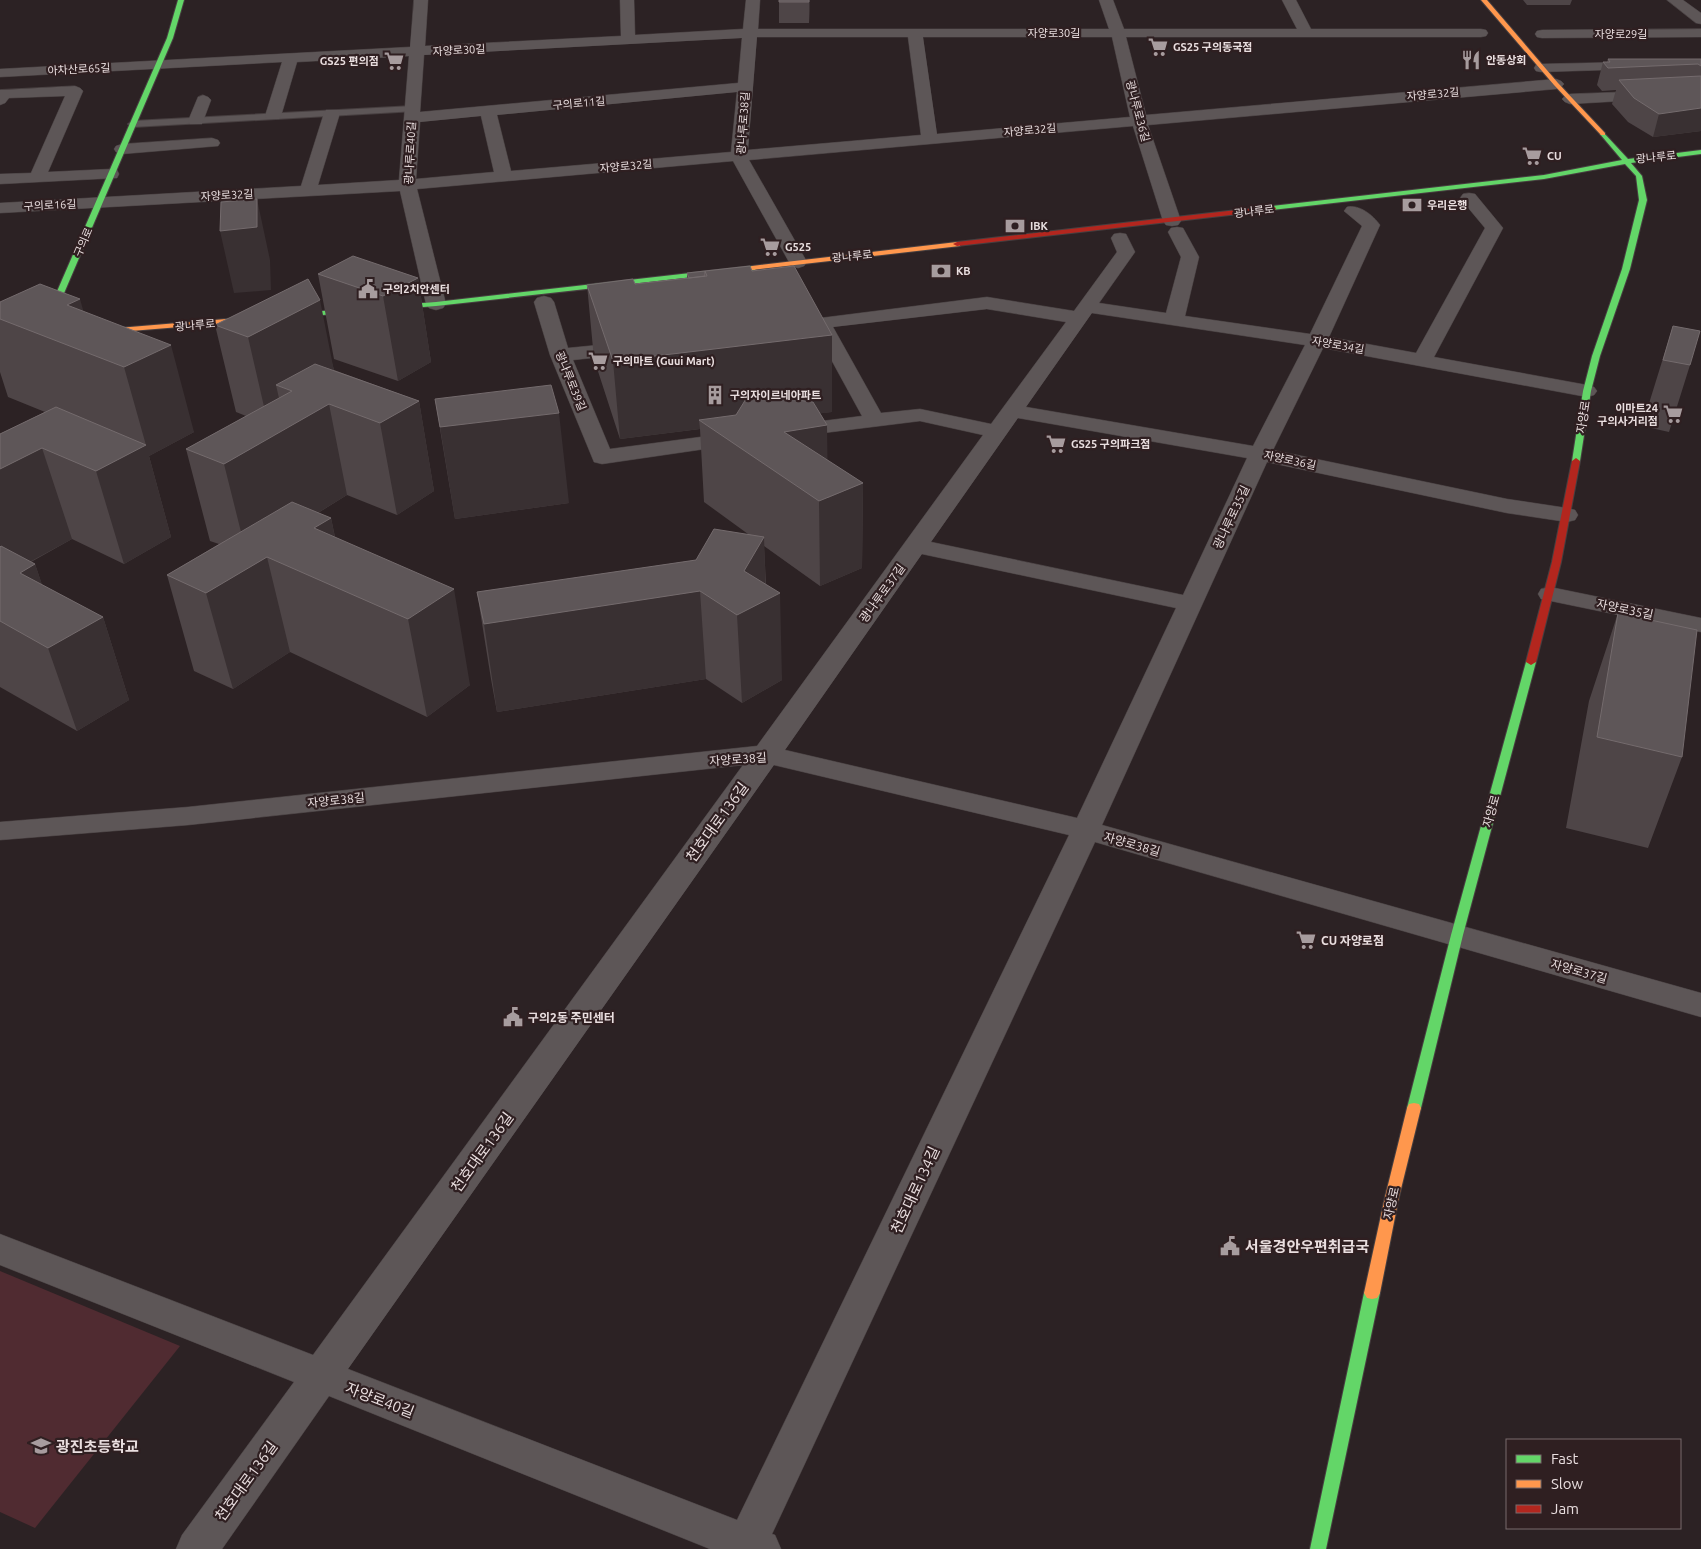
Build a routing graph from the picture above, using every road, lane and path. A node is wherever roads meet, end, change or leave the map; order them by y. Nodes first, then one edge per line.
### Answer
1 (181, 0) edge
2 (421, 0) edge
3 (627, 0) edge
4 (753, 0) edge
5 (1106, 0) edge
6 (1289, 0) edge
7 (1484, 0) edge
8 (1674, 0) edge
9 (1701, 20) edge
10 (751, 33) junction
11 (914, 33) junction
12 (1118, 33) junction
13 (1695, 33) edge
14 (1307, 34) junction
15 (1481, 34) dead end
16 (1542, 34) dead end
17 (628, 40) junction
18 (1701, 44) edge
19 (417, 52) junction
20 (291, 58) junction
21 (158, 65) junction
22 (1631, 66) edge
23 (1541, 68) junction
24 (0, 73) edge
25 (1556, 84) junction
26 (746, 87) junction
27 (1663, 96) edge
28 (1570, 99) junction
29 (0, 100) edge
30 (203, 100) dead end
31 (488, 111) junction
32 (332, 113) junction
33 (412, 114) junction
34 (273, 116) junction
35 (1139, 120) junction
36 (196, 121) junction
37 (133, 124) junction
38 (930, 139) junction
39 (212, 143) dead end
40 (122, 149) junction
41 (1701, 152) edge
42 (739, 157) junction
43 (1628, 161) junction
44 (111, 174) junction
45 (504, 177) junction
46 (37, 178) junction
47 (0, 179) edge
48 (407, 185) junction
49 (1555, 187) dead end
50 (308, 191) junction
51 (1508, 193) dead end
52 (1469, 198) dead end
53 (100, 203) junction
54 (0, 208) edge
55 (1356, 211) dead end
56 (1176, 229) junction
57 (1120, 238) dead end
58 (910, 261) dead end
59 (798, 262) junction
60 (544, 302) junction
61 (436, 304) junction
62 (1083, 312) junction
63 (411, 318) edge
64 (1174, 319) junction
65 (821, 323) junction
66 (768, 330) edge
67 (81, 333) edge
68 (47, 334) edge
69 (131, 341) edge
70 (1317, 341) junction
71 (93, 343) edge
72 (642, 346) edge
73 (560, 355) junction
74 (1422, 360) junction
75 (1586, 391) junction
76 (1012, 411) junction
77 (874, 419) junction
78 (998, 432) junction
79 (1260, 454) junction
80 (1567, 515) junction
81 (916, 546) junction
82 (1550, 594) junction
83 (1190, 604) junction
84 (1701, 626) edge
85 (766, 754) junction
86 (1086, 830) junction
87 (0, 831) edge
88 (1457, 934) junction
89 (1701, 1005) edge
90 (0, 1249) edge
91 (321, 1376) junction
92 (750, 1547) edge
93 (198, 1549) edge
94 (1318, 1549) edge

1 - 21 main road, 구의로
2 - 19 street, 광나루로40길
3 - 17 street
4 - 10 street, 광나루로38길
5 - 12 street, 광나루로36길
6 - 14 street
7 - 23 main road, 자양로
8 - 9 street
10 - 11 street, 자양로30길
10 - 17 street, 자양로30길
10 - 26 street, 광나루로38길
11 - 12 street, 자양로30길
11 - 38 street
12 - 14 street, 자양로30길
12 - 35 street, 광나루로36길
13 - 16 street, 자양로29길
13 - 18 street
14 - 15 street, 자양로30길
17 - 19 street, 자양로30길
19 - 20 street, 자양로30길
19 - 33 street, 광나루로40길
20 - 21 street, 자양로30길
20 - 34 street
21 - 24 street, 아차산로65길
21 - 37 main road, 구의로
22 - 23 street
23 - 25 main road, 자양로
25 - 28 main road, 자양로
25 - 35 street, 자양로32길
26 - 31 street, 구의로11길
26 - 42 street, 광나루로38길
27 - 28 street
28 - 43 main road, 자양로
29 - 46 street
30 - 36 street
31 - 33 street, 구의로11길
31 - 45 street
32 - 33 lane, 구의로11길
32 - 34 lane, 구의로11길
32 - 50 street
33 - 48 street, 광나루로40길
34 - 36 lane, 구의로11길
35 - 38 street, 자양로32길
35 - 56 street, 광나루로36길
36 - 37 lane, 구의로11길
37 - 40 main road, 구의로
38 - 42 street, 자양로32길
39 - 40 street
40 - 44 main road, 구의로
41 - 43 main road, 광나루로
42 - 45 street, 자양로32길
42 - 59 street, 광나루로38길
43 - 56 main road, 광나루로
43 - 75 main road, 자양로
44 - 46 street
44 - 53 main road, 구의로
45 - 48 street, 자양로32길
46 - 47 street
48 - 50 street, 자양로32길
48 - 61 street, 광나루로40길
49 - 51 main road
50 - 53 street, 자양로32길
52 - 74 street
53 - 54 street, 구의로16길
53 - 68 main road, 구의로
55 - 70 street, 광나루로35길
56 - 59 main road, 광나루로
56 - 64 street
57 - 62 street, 광나루로37길
58 - 60 main road, 광나루로
59 - 61 main road, 광나루로
60 - 63 main road, 광나루로
60 - 73 street, 광나루로39길
61 - 67 main road, 광나루로
62 - 64 street, 자양로34길
62 - 65 street
62 - 76 street, 광나루로37길
64 - 70 street, 자양로34길
65 - 66 street
65 - 77 street
69 - 71 main road
70 - 74 street, 자양로34길
70 - 79 street, 광나루로35길
72 - 73 street
73 - 77 street, 광나루로39길
74 - 75 street, 자양로34길
75 - 80 main road, 자양로
76 - 78 street, 광나루로37길
76 - 79 street, 자양로36길
77 - 78 street
78 - 81 street, 광나루로37길
79 - 80 street, 자양로36길
79 - 83 street, 광나루로35길
80 - 82 main road, 자양로
81 - 83 street
81 - 85 street, 광나루로37길
82 - 84 street, 자양로35길
82 - 88 main road, 자양로
83 - 86 street, 광나루로35길
85 - 86 street, 자양로38길
85 - 87 street, 자양로38길
85 - 91 street, 천호대로136길
86 - 88 street, 자양로38길
86 - 92 street, 천호대로134길
88 - 89 street, 자양로37길
88 - 94 main road, 자양로
90 - 91 street, 자양로40길
91 - 92 street, 자양로40길
91 - 93 street, 천호대로136길

